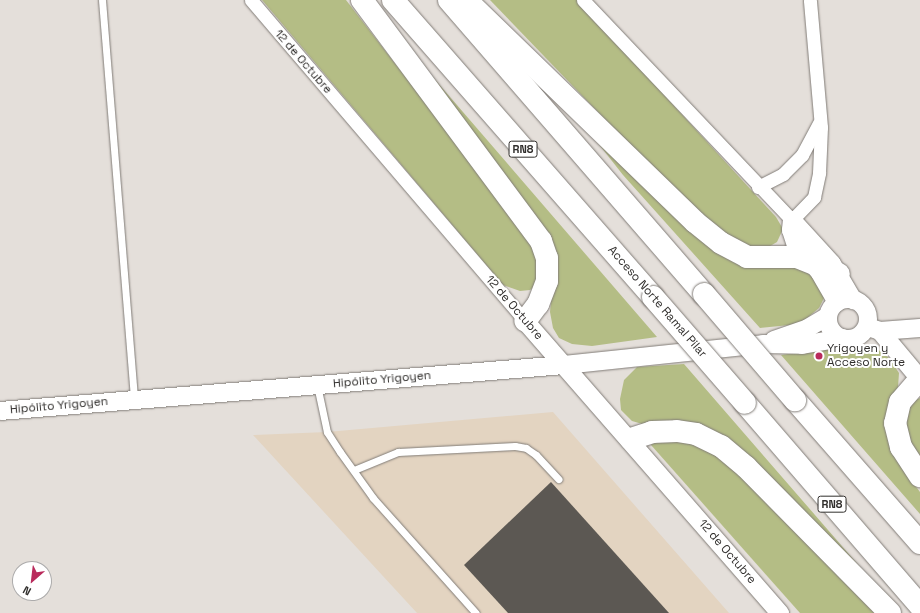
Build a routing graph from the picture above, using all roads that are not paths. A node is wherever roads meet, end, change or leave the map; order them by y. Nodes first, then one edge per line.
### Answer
1 (102, 0) edge
2 (251, 0) edge
3 (362, 0) edge
4 (393, 0) edge
5 (449, 0) edge
6 (466, 0) edge
7 (583, 0) edge
8 (810, 0) edge
9 (821, 120) junction
10 (758, 187) junction
11 (792, 220) junction
12 (809, 260) junction
13 (839, 274) junction
14 (839, 306) junction
15 (525, 321) junction
16 (920, 328) edge
17 (873, 329) junction
18 (842, 338) junction
19 (763, 344) junction
20 (564, 365) junction
21 (920, 379) edge
22 (317, 385) junction
23 (134, 400) junction
24 (0, 411) edge
25 (631, 439) junction
26 (354, 470) junction
27 (920, 476) edge
28 (558, 479) dead end
29 (920, 543) edge
30 (920, 606) edge
31 (476, 613) edge
32 (780, 613) edge
33 (890, 613) edge

1 - 23 lane
2 - 15 street, 12 de Octubre
3 - 15 highway
4 - 30 highway, Acceso Norte Ramal Pilar / RN8, bridge
5 - 29 highway, bridge
6 - 12 highway
7 - 10 street
8 - 9 street
9 - 10 street
9 - 11 street
10 - 11 street
11 - 12 street
11 - 13 street
12 - 13 highway
12 - 14 street
13 - 14 street
14 - 17 street
14 - 18 street
14 - 19 street, Hipólito Yrigoyen
15 - 20 street, 12 de Octubre
16 - 17 street
17 - 18 street, Hipólito Yrigoyen
17 - 21 street
18 - 19 street, Hipólito Yrigoyen
19 - 20 street, Hipólito Yrigoyen
20 - 22 street, Hipólito Yrigoyen
20 - 25 street, 12 de Octubre
21 - 27 highway
22 - 23 street, Hipólito Yrigoyen
22 - 26 lane
23 - 24 street, Hipólito Yrigoyen
25 - 32 street, 12 de Octubre
25 - 33 highway
26 - 28 lane
26 - 31 lane

